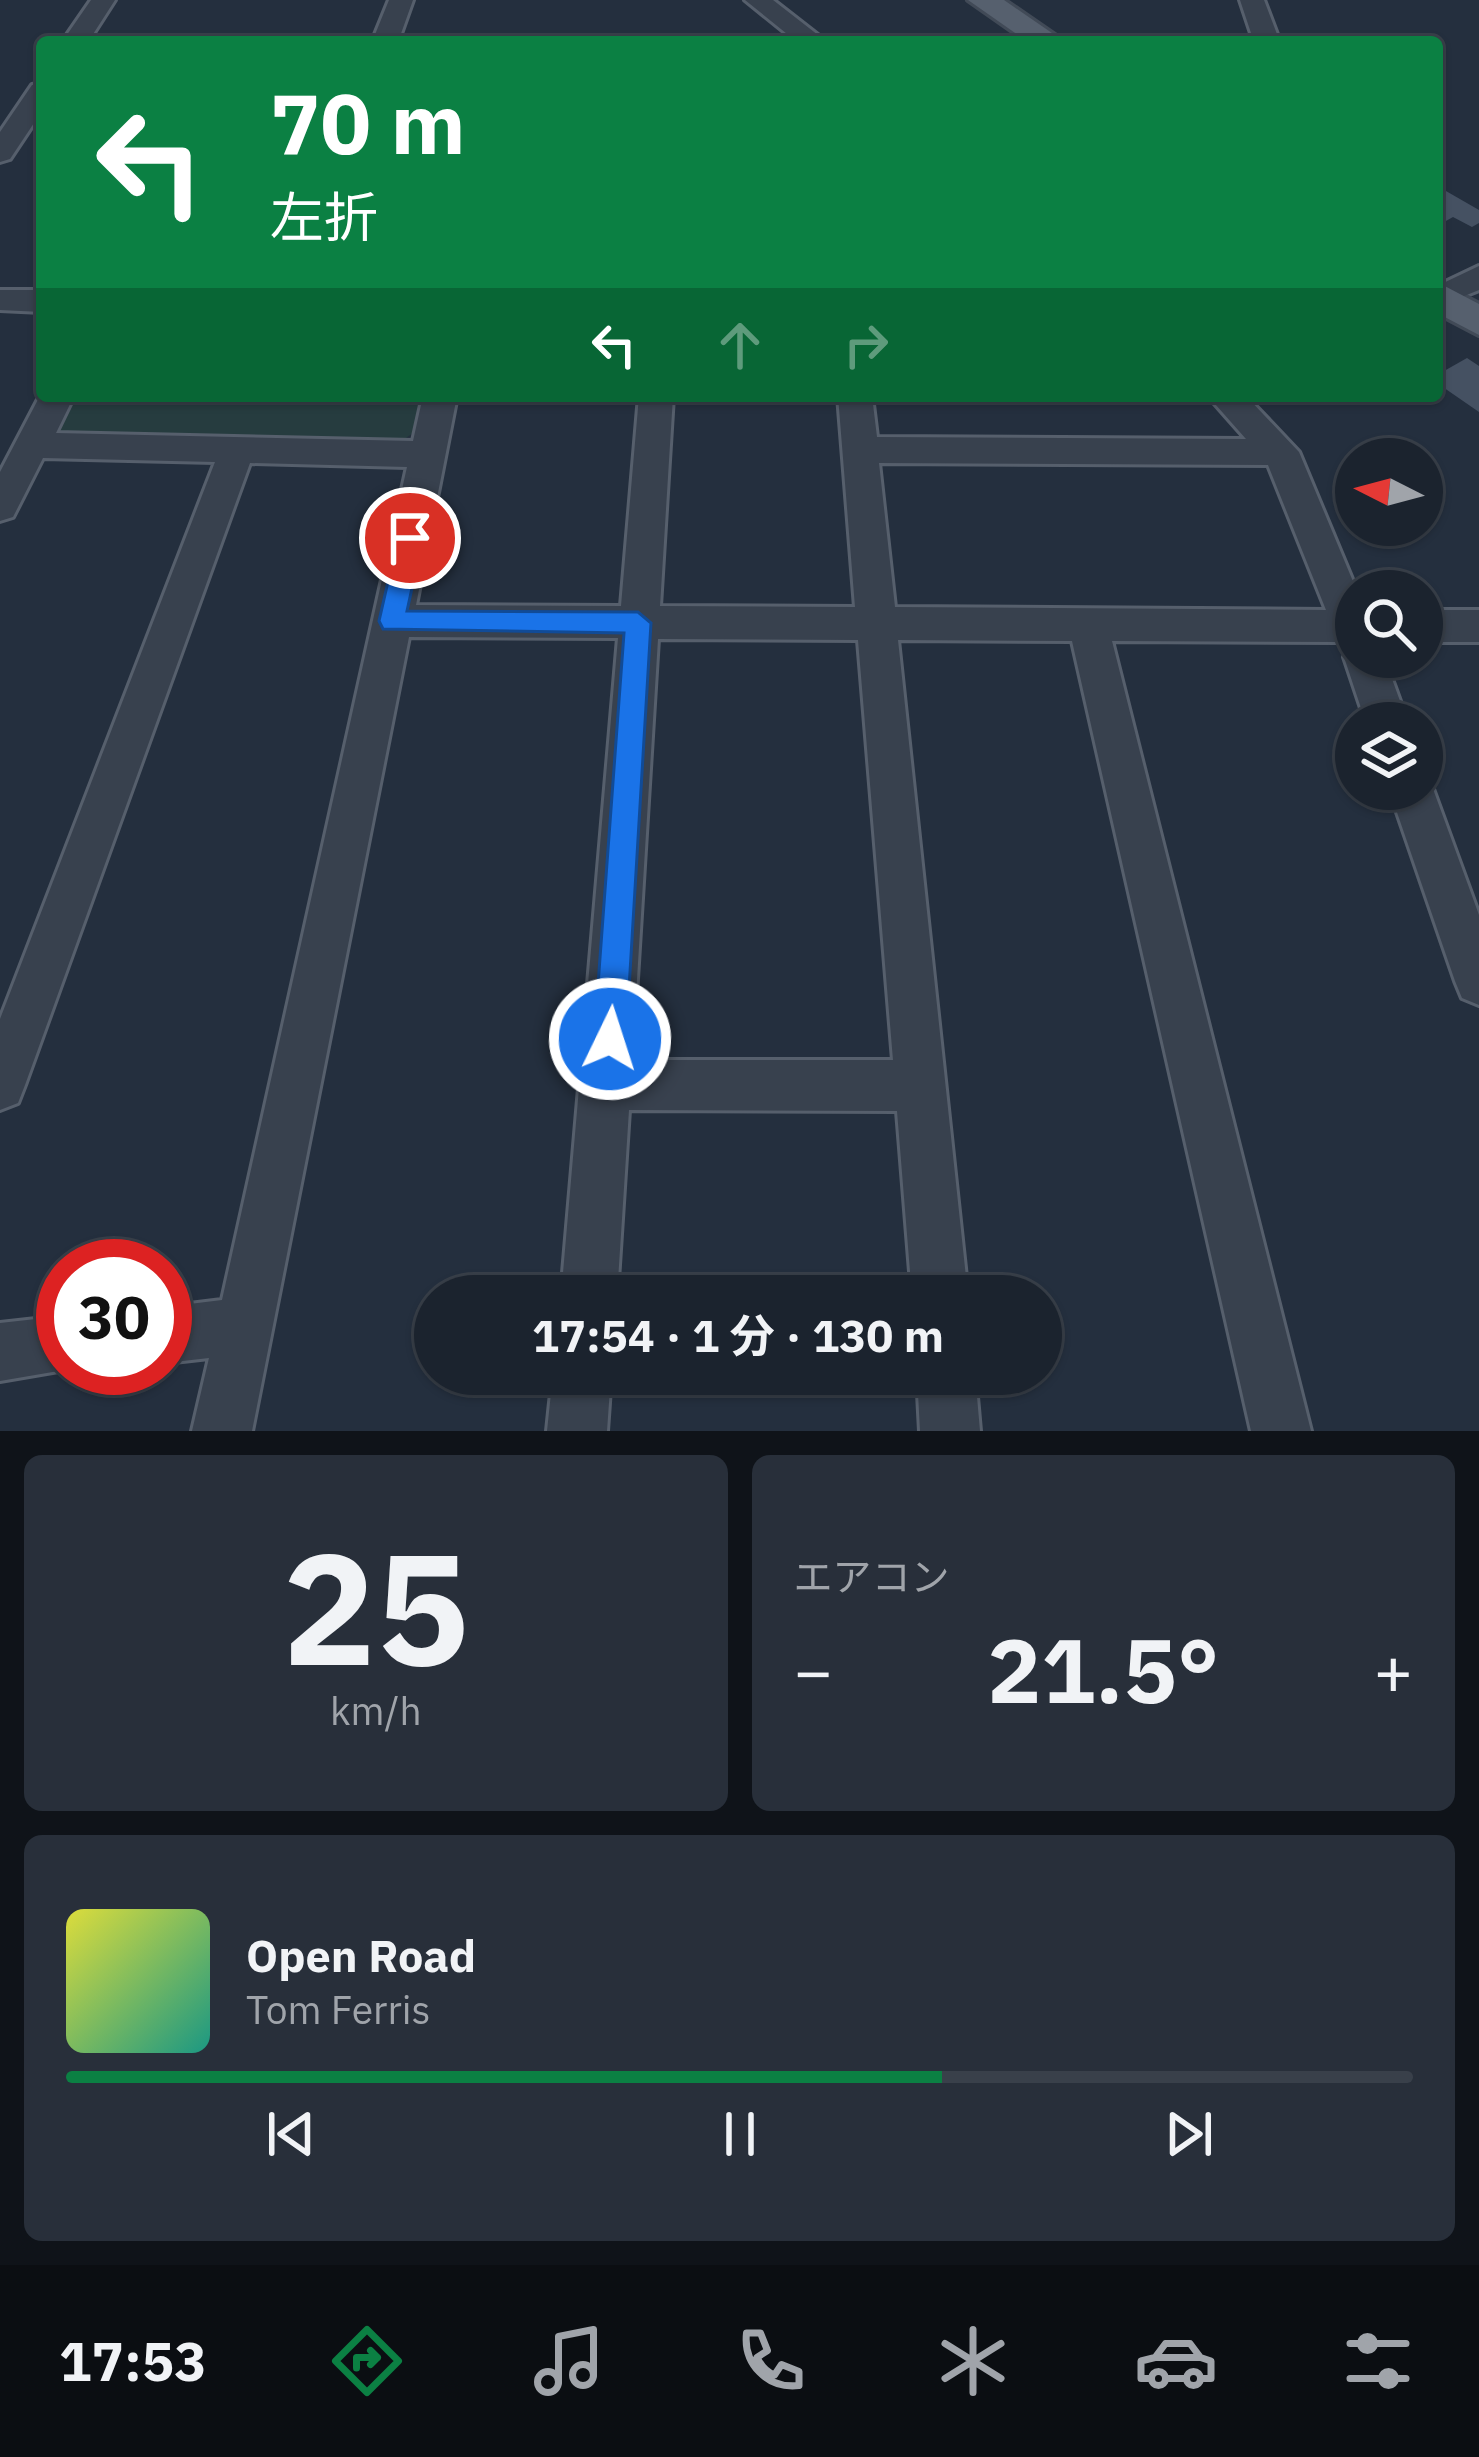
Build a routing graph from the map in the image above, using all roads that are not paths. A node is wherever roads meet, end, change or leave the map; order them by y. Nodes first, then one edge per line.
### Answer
1 (103, 0) edge
2 (400, 0) edge
3 (757, 0) edge
4 (983, 0) edge
5 (1252, 0) edge
6 (79, 36) edge
7 (387, 36) edge
8 (806, 36) edge
9 (1040, 36) edge
10 (1265, 36) edge
11 (36, 100) edge
12 (0, 153) edge
13 (1479, 276) edge
14 (1443, 294) edge
15 (1443, 299) edge
16 (0, 300) edge
17 (36, 301) edge
18 (1479, 322) edge
19 (54, 402) edge
20 (439, 402) edge
21 (656, 402) edge
22 (856, 402) edge
23 (1232, 402) edge
24 (32, 445) junction
25 (237, 449) junction
26 (862, 450) junction
27 (1281, 452) junction
28 (428, 454) junction
29 (0, 507) edge
30 (1335, 583) edge
31 (392, 621) junction
32 (880, 622) junction
33 (638, 623) junction
34 (1088, 625) junction
35 (1443, 626) edge
36 (1479, 626) edge
37 (1335, 635) edge
38 (1418, 810) edge
39 (1479, 981) edge
40 (0, 1085) edge
41 (607, 1085) junction
42 (924, 1085) junction
43 (591, 1275) edge
44 (938, 1275) edge
45 (244, 1327) junction
46 (192, 1332) edge
47 (36, 1348) edge
48 (0, 1352) edge
49 (581, 1395) edge
50 (947, 1395) edge
51 (222, 1431) edge
52 (578, 1431) edge
53 (950, 1431) edge
54 (1281, 1431) edge

1 - 6 street
2 - 7 street
3 - 8 street
4 - 9 main road
5 - 10 street
11 - 12 street
13 - 14 street
15 - 18 main road
16 - 17 street
19 - 24 street
20 - 28 street
21 - 33 street
22 - 26 street
23 - 27 street
24 - 25 street
24 - 29 street
25 - 28 street
25 - 40 street
26 - 27 street
26 - 32 street
27 - 30 street
28 - 31 street
31 - 33 street
31 - 45 street
32 - 33 street
32 - 34 street
32 - 42 street
33 - 41 street
34 - 37 street
34 - 54 street
35 - 36 street
38 - 39 street
41 - 42 street
41 - 43 street
42 - 44 street
45 - 46 street
45 - 51 street
47 - 48 street
49 - 52 street
50 - 53 street

